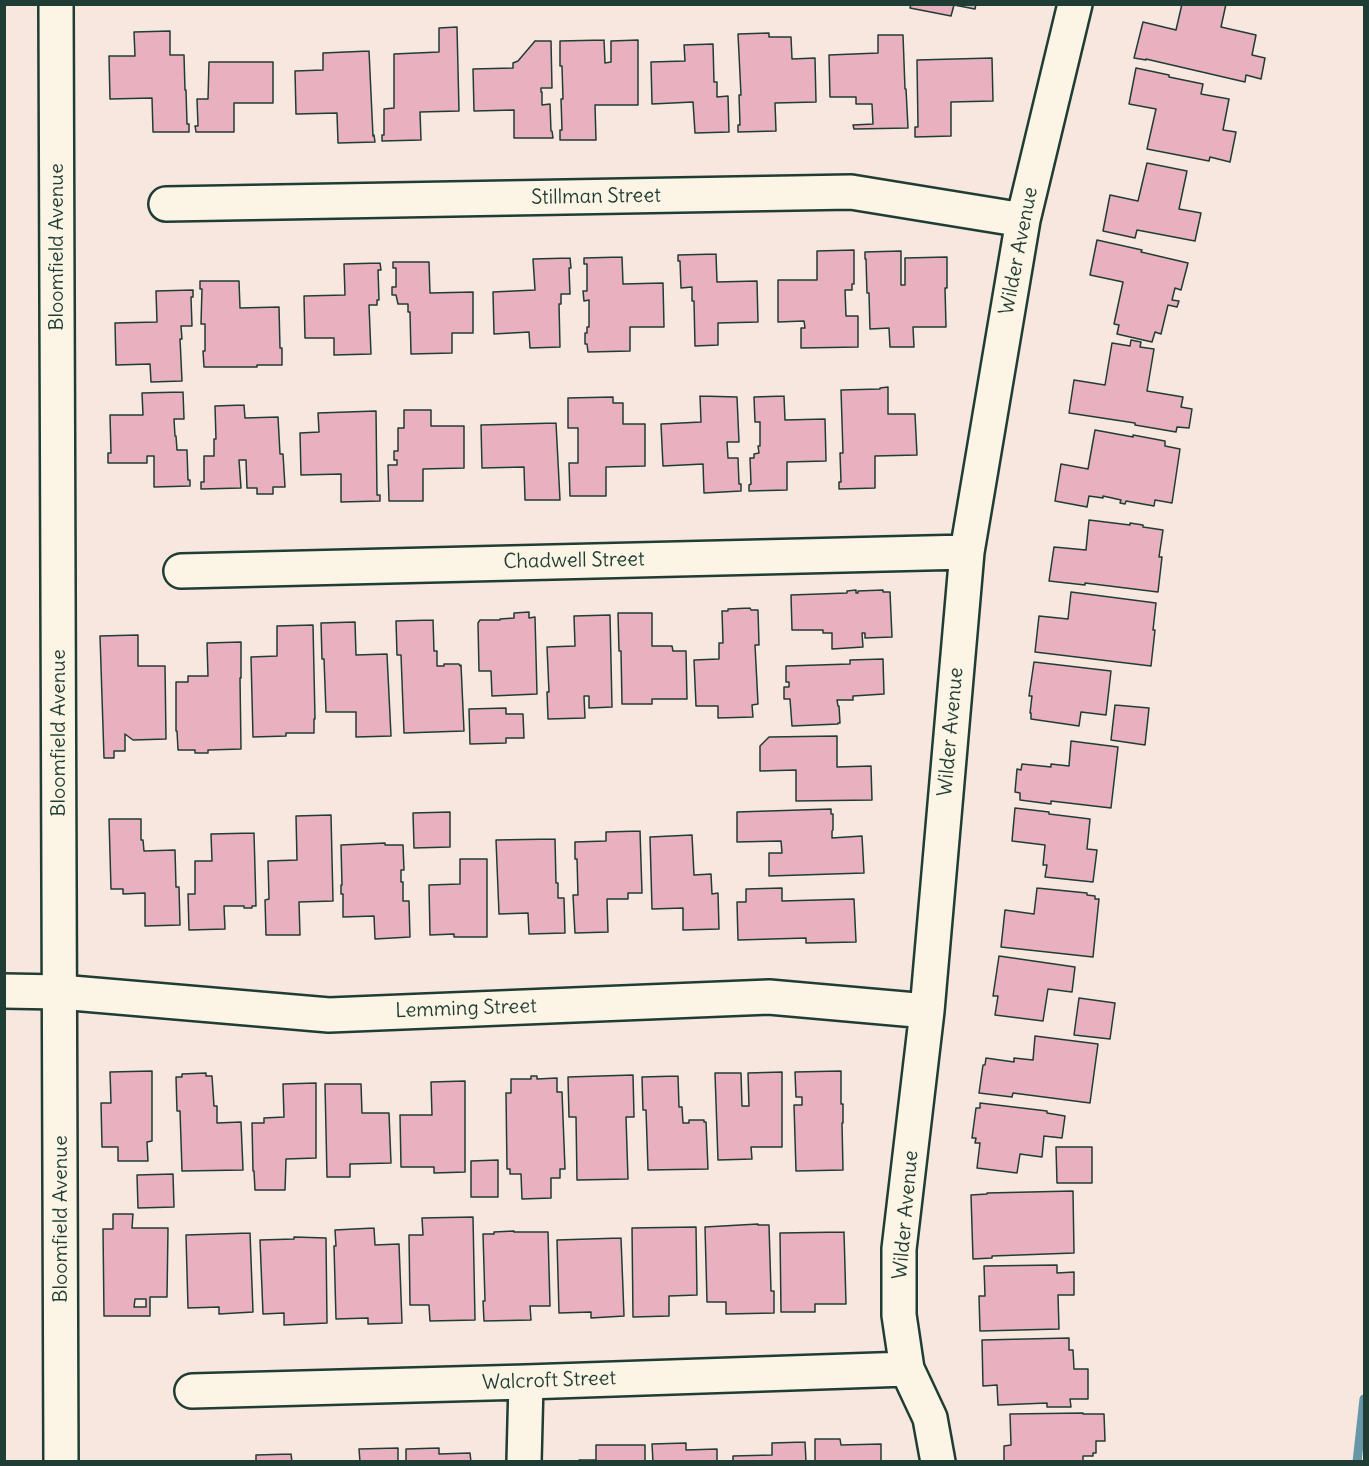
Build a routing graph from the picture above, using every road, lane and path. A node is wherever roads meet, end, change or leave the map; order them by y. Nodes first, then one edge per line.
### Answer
1 (56, 4) edge
2 (1075, 4) edge
3 (166, 204) dead end
4 (1023, 220) junction
5 (967, 552) junction
6 (181, 571) dead end
7 (4, 991) edge
8 (60, 992) junction
9 (927, 1011) junction
10 (907, 1369) junction
11 (526, 1382) junction
12 (192, 1392) dead end
13 (61, 1461) edge
14 (524, 1461) edge
15 (938, 1461) edge

1 - 8 street, Bloomfield Avenue
2 - 4 street, Wilder Avenue
3 - 4 street, Stillman Street
4 - 5 street, Wilder Avenue
5 - 6 street, Chadwell Street
5 - 9 street, Wilder Avenue
7 - 8 street, Lemming Street
8 - 9 street, Lemming Street
8 - 13 street, Bloomfield Avenue
9 - 10 street, Wilder Avenue
10 - 11 street, Walcroft Street
10 - 15 street, Wilder Avenue
11 - 12 street, Walcroft Street
11 - 14 street

